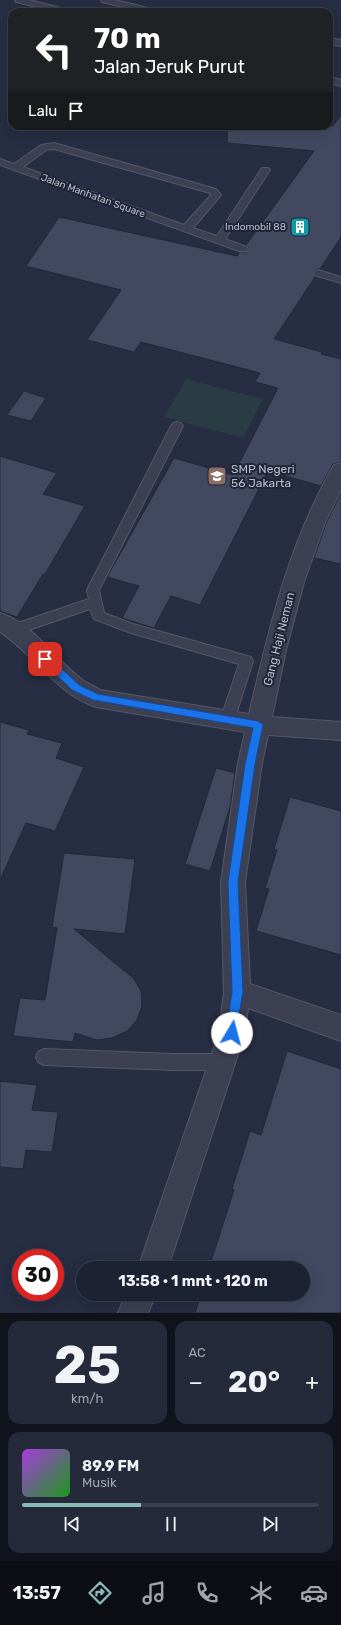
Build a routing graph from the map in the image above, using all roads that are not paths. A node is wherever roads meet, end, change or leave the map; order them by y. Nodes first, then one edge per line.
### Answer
1 (19, 0) edge
2 (105, 0) edge
3 (50, 8) edge
4 (137, 8) edge
5 (0, 162) edge
6 (15, 168) junction
7 (264, 170) dead end
8 (186, 229) junction
9 (220, 240) junction
10 (243, 249) dead end
11 (318, 273) dead end
12 (341, 280) edge
13 (177, 426) dead end
14 (341, 470) edge
15 (95, 602) junction
16 (7, 626) edge
17 (226, 721) junction
18 (258, 725) junction
19 (341, 731) edge
20 (238, 992) junction
21 (341, 1028) edge
22 (44, 1057) dead end
23 (222, 1062) junction
24 (154, 1261) edge
25 (138, 1301) edge
26 (133, 1313) edge

1 - 3 lane
2 - 4 lane
5 - 6 lane, Jalan Manhatan Square
6 - 8 lane, Jalan Manhatan Square
6 - 8 lane
7 - 9 lane
8 - 9 lane, Jalan Manhatan Square
9 - 10 lane, Jalan Manhatan Square
11 - 12 lane
13 - 15 lane
14 - 18 street, Gang Haji Neman
15 - 16 lane
15 - 17 lane
16 - 17 street
17 - 18 street
18 - 19 street
18 - 20 street, Gang Haji Neman
20 - 21 street
20 - 23 street, Gang Haji Neman
22 - 23 lane
23 - 24 street, Gang Haji Neman
25 - 26 street

